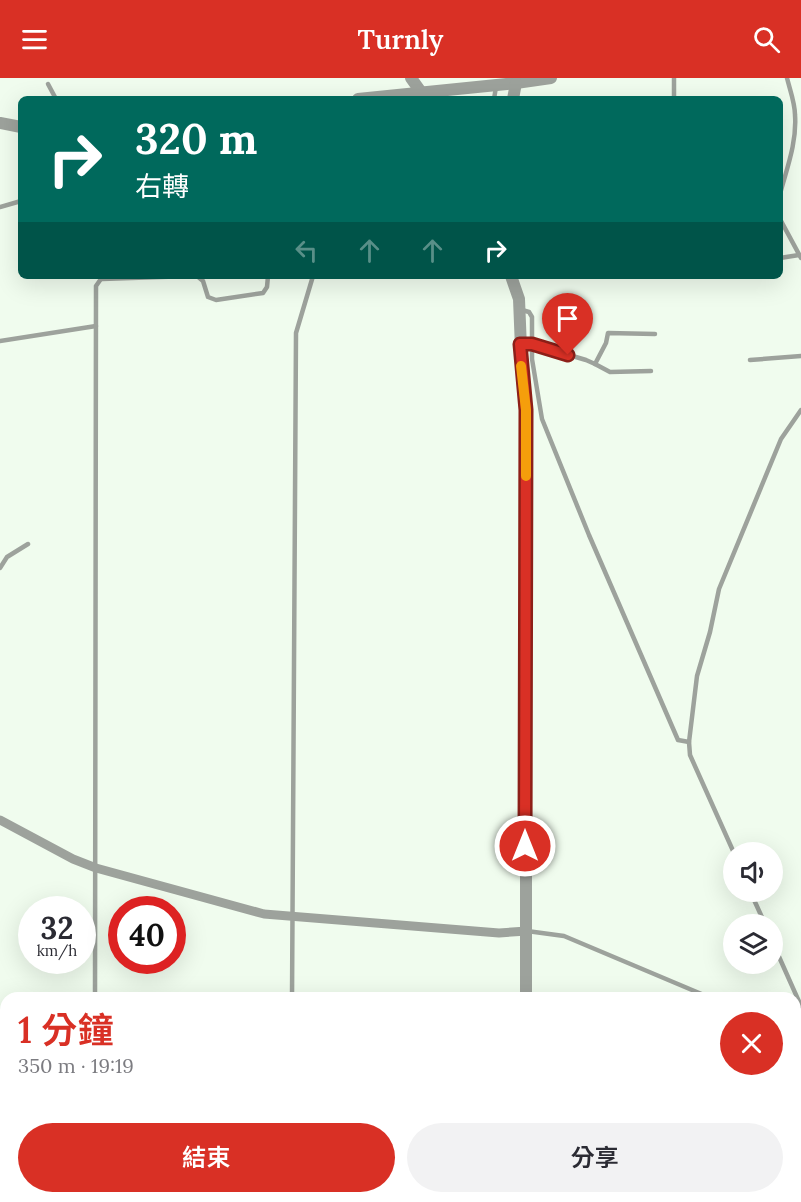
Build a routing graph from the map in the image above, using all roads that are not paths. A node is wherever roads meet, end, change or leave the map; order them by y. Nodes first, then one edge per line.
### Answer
1 (411, 78) edge
2 (551, 78) edge
3 (674, 78) edge
4 (787, 78) edge
5 (516, 83) junction
6 (48, 84) dead end
7 (496, 85) junction
8 (421, 92) junction
9 (55, 96) edge
10 (385, 96) edge
11 (494, 96) edge
12 (514, 96) edge
13 (674, 96) edge
14 (0, 123) edge
15 (18, 126) edge
16 (783, 184) edge
17 (18, 202) edge
18 (0, 207) edge
19 (783, 225) edge
20 (800, 257) edge
21 (783, 258) edge
22 (101, 279) edge
23 (201, 279) edge
24 (268, 279) edge
25 (312, 279) edge
26 (512, 279) edge
27 (96, 326) junction
28 (655, 334) dead end
29 (0, 341) edge
30 (526, 344) junction
31 (801, 356) edge
32 (750, 360) dead end
33 (595, 364) junction
34 (651, 371) dead end
35 (801, 410) edge
36 (28, 544) dead end
37 (0, 568) edge
38 (689, 742) junction
39 (0, 820) edge
40 (729, 842) edge
41 (96, 868) junction
42 (292, 917) junction
43 (526, 931) junction
44 (783, 966) edge
45 (95, 992) edge
46 (292, 992) edge
47 (526, 992) edge
48 (697, 992) edge
49 (795, 992) edge

1 - 8 street
2 - 5 street
3 - 13 lane
4 - 16 lane
5 - 7 street
5 - 12 street
6 - 9 lane
7 - 8 street
7 - 11 lane
8 - 10 street
14 - 15 street
17 - 18 lane
19 - 20 lane
20 - 21 lane
22 - 27 lane
23 - 24 lane
25 - 42 lane
26 - 30 street
27 - 29 lane
27 - 41 lane
28 - 33 lane
30 - 33 lane
30 - 38 lane
30 - 43 street
31 - 32 lane
33 - 34 lane
35 - 38 lane
36 - 37 lane
38 - 40 lane
39 - 41 street
41 - 42 street
41 - 45 lane
42 - 43 street
42 - 46 lane
43 - 47 street
43 - 48 lane
44 - 49 lane

